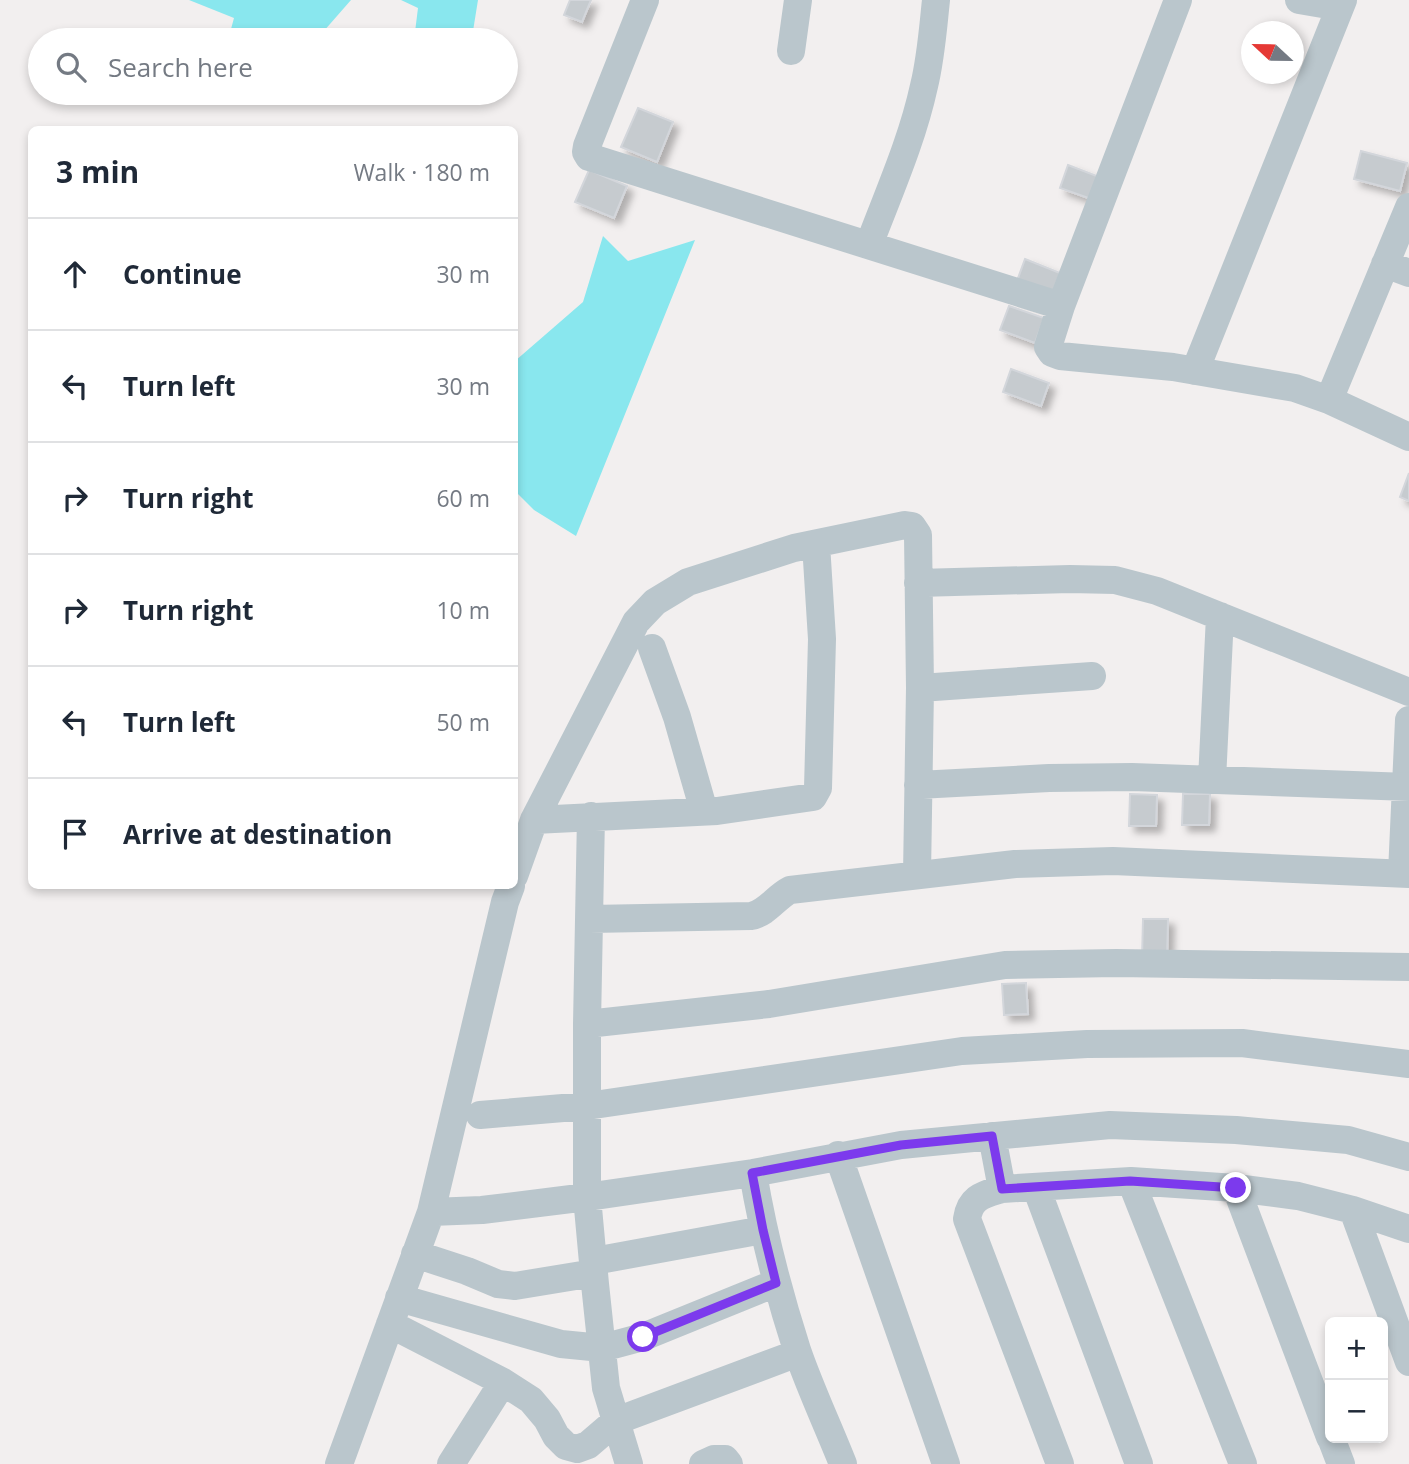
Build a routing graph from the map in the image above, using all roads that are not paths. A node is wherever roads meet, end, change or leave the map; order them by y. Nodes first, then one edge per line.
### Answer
1 (645, 0) edge
2 (798, 0) edge
3 (936, 0) edge
4 (1178, 0) edge
5 (1299, 0) edge
6 (1342, 4) edge
7 (791, 51) dead end
8 (1409, 207) edge
9 (869, 245) junction
10 (1397, 269) edge
11 (1060, 306) junction
12 (1195, 371) junction
13 (1329, 400) junction
14 (1409, 437) edge
15 (816, 544) junction
16 (918, 583) junction
17 (1220, 616) junction
18 (652, 648) dead end
19 (1092, 677) dead end
20 (920, 688) junction
21 (1409, 692) edge
22 (1409, 720) edge
23 (1212, 780) junction
24 (918, 785) junction
25 (1407, 787) edge
26 (704, 811) junction
27 (591, 816) junction
28 (534, 820) junction
29 (518, 865) edge
30 (1405, 874) edge
31 (918, 875) junction
32 (510, 889) edge
33 (590, 919) junction
34 (1409, 967) edge
35 (587, 1024) junction
36 (1409, 1064) edge
37 (587, 1106) junction
38 (480, 1115) dead end
39 (992, 1136) junction
40 (838, 1155) junction
41 (1409, 1157) edge
42 (752, 1173) junction
43 (1130, 1181) junction
44 (1036, 1187) junction
45 (1236, 1188) junction
46 (1002, 1189) junction
47 (587, 1197) junction
48 (1353, 1210) junction
49 (431, 1212) junction
50 (1409, 1229) edge
51 (763, 1230) junction
52 (415, 1254) junction
53 (594, 1267) junction
54 (776, 1283) junction
55 (395, 1311) junction
56 (602, 1348) junction
57 (798, 1353) junction
58 (1409, 1362) edge
59 (503, 1382) junction
60 (616, 1421) junction
61 (1325, 1424) edge
62 (1332, 1443) edge
63 (339, 1464) edge
64 (451, 1464) edge
65 (629, 1464) edge
66 (703, 1464) edge
67 (729, 1464) edge
68 (843, 1464) edge
69 (946, 1464) edge
70 (1060, 1464) edge
71 (1139, 1464) edge
72 (1242, 1464) edge
73 (1341, 1464) edge

1 - 9 street
2 - 7 street
3 - 9 street
4 - 11 street
5 - 6 street
6 - 12 street
8 - 10 street
9 - 11 street
10 - 13 street
11 - 12 street
12 - 13 street
13 - 14 street
15 - 16 street
15 - 26 street
15 - 28 street
16 - 17 street
16 - 20 street
17 - 21 street
17 - 23 street
18 - 26 street
19 - 20 street
20 - 24 street
22 - 25 street
23 - 24 street
23 - 25 street
24 - 31 street
25 - 30 street
26 - 27 street
27 - 28 street
27 - 33 street
28 - 29 street
30 - 31 street
31 - 33 street
32 - 49 street
33 - 35 street
34 - 35 street
35 - 37 street
36 - 37 street
37 - 38 street
37 - 47 street
39 - 40 street
39 - 41 street
39 - 46 street
40 - 42 street
40 - 69 street
42 - 47 street
42 - 51 street
43 - 44 street
43 - 45 street
43 - 72 street
44 - 46 street
44 - 71 street
45 - 48 street
45 - 61 street
46 - 70 street
47 - 49 street
47 - 53 street
48 - 50 street
48 - 58 street
49 - 52 street
51 - 53 street
51 - 54 street
52 - 53 street
52 - 55 street
53 - 56 street
54 - 56 street
54 - 57 street
55 - 56 street
55 - 59 street
55 - 63 street
56 - 60 street
57 - 60 street
57 - 68 street
59 - 60 street
59 - 64 street
60 - 65 street
62 - 73 street
66 - 67 street

